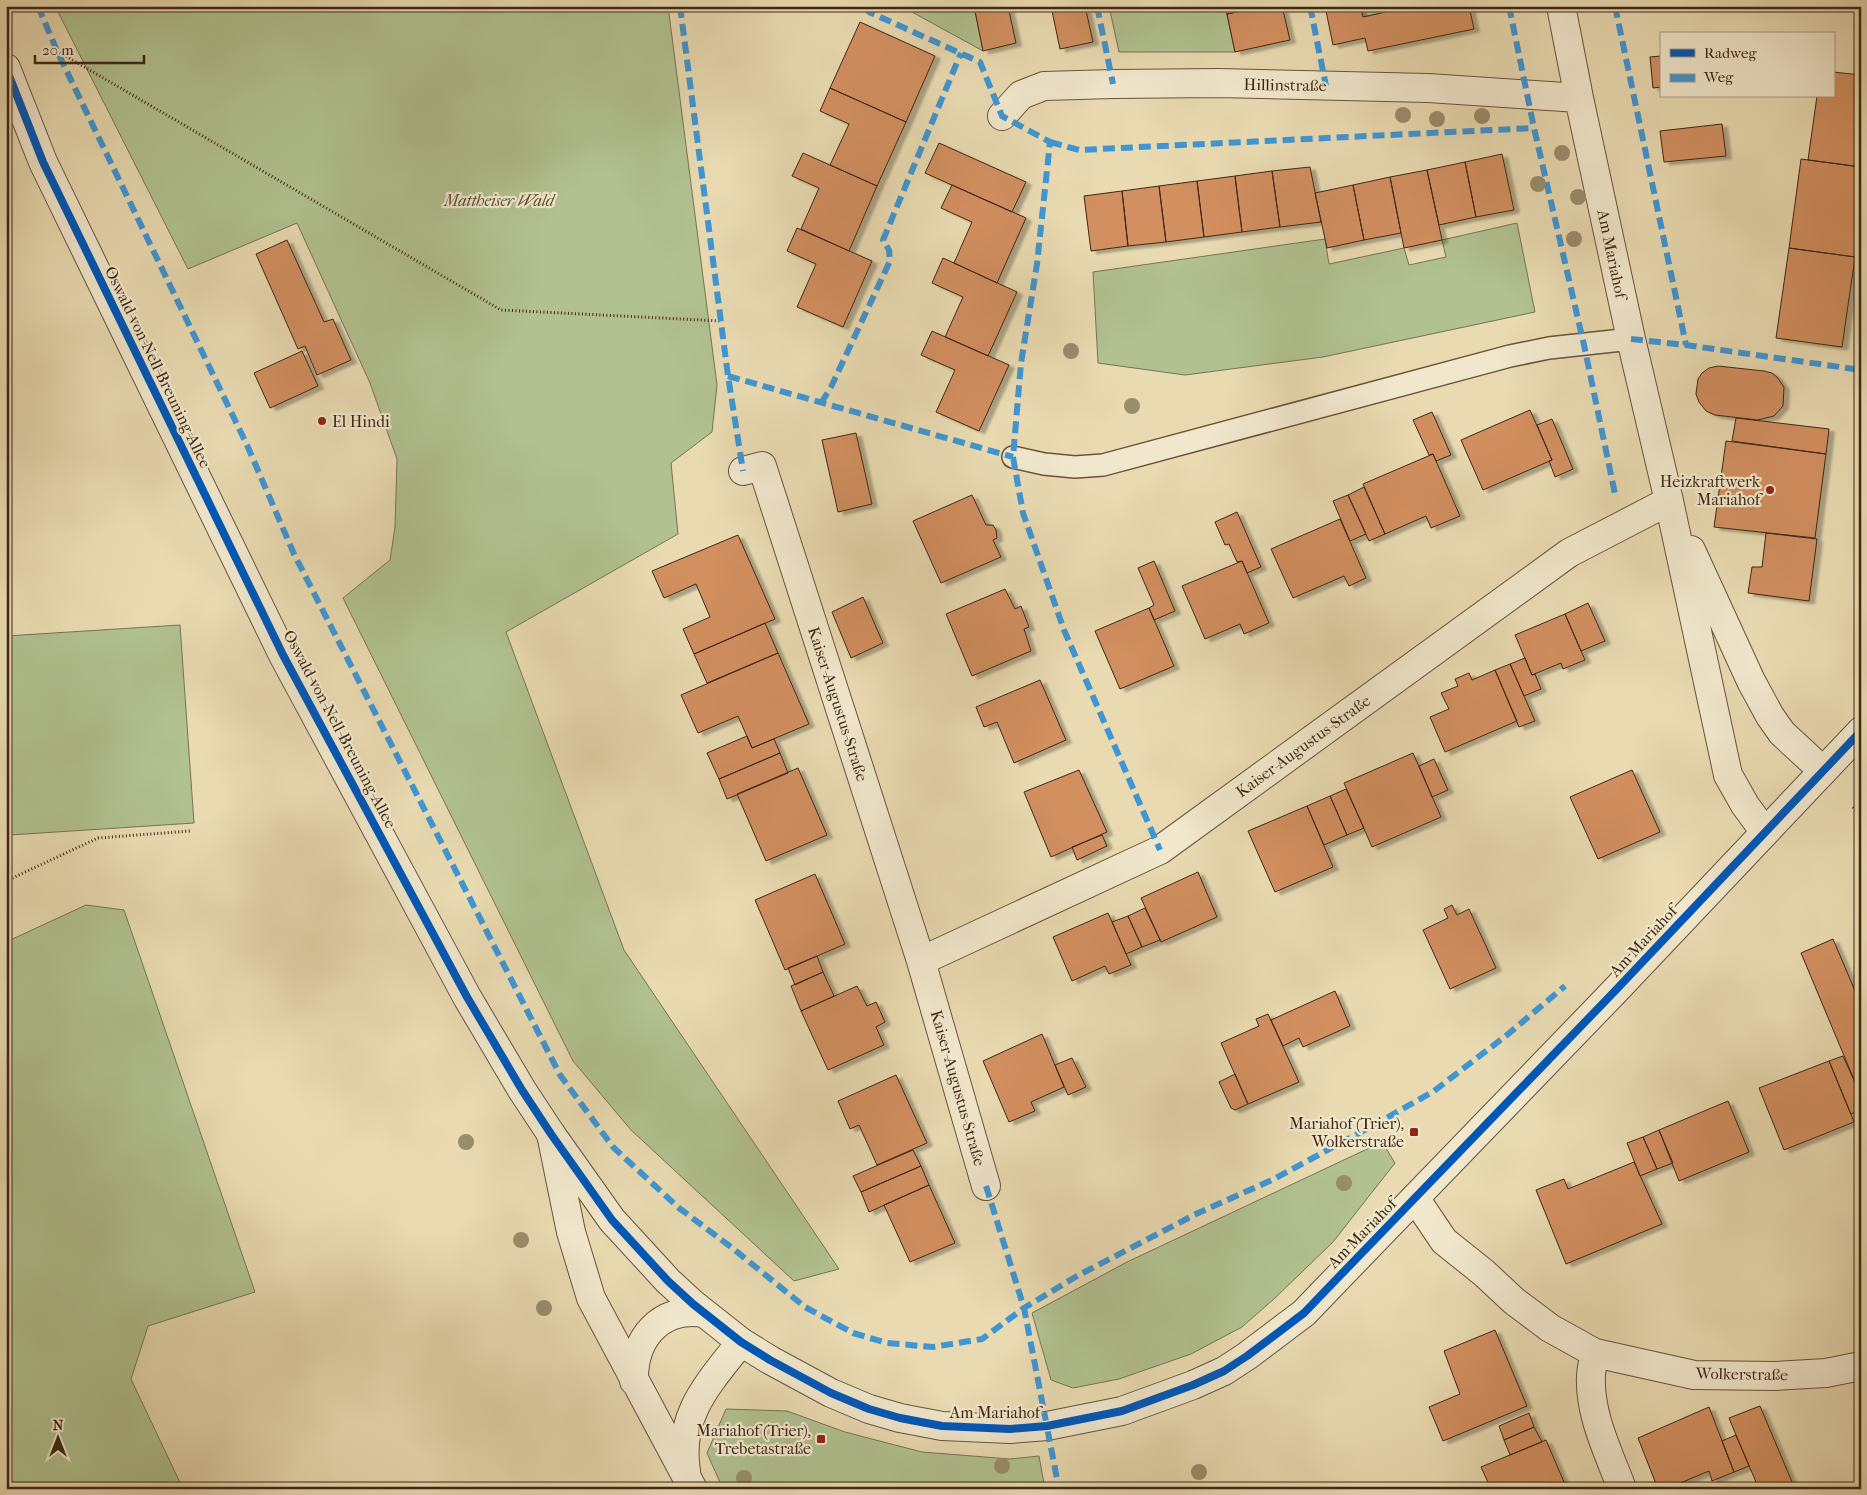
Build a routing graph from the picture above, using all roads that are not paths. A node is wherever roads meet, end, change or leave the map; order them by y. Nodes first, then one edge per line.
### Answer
1 (1561, 6) edge
2 (6, 68) edge
3 (1578, 98) junction
4 (1002, 116) dead end
5 (1631, 339) junction
6 (1014, 457) dead end
7 (743, 471) dead end
8 (1669, 501) junction
9 (1861, 731) edge
10 (1823, 771) junction
11 (1764, 831) junction
12 (921, 961) junction
13 (551, 1134) junction
14 (986, 1186) dead end
15 (1415, 1198) junction
16 (704, 1313) junction
17 (741, 1342) junction
18 (1595, 1352) junction
19 (1861, 1366) edge
20 (634, 1381) junction
21 (690, 1483) edge
22 (1622, 1489) edge

1 - 3 street, Am Mariahof
2 - 13 street, Oswald-von-Nell-Breuning-Allee
3 - 4 street, Hillinstraße
3 - 5 street, Am Mariahof
5 - 6 lane
5 - 8 street, Am Mariahof
7 - 12 street, Kaiser-Augustus-Straße
8 - 10 street, Am Mariahof
8 - 11 street, Am Mariahof
8 - 12 street, Kaiser-Augustus-Straße
9 - 10 street, Am Mariahof
10 - 11 street, Am Mariahof
11 - 15 street, Am Mariahof
12 - 14 street, Kaiser-Augustus-Straße
13 - 16 street, Oswald-von-Nell-Breuning-Allee
13 - 20 street, Oswald-von-Nell-Breuning-Allee
15 - 17 street, Am Mariahof
15 - 18 street, Wolkerstraße
16 - 17 street, Oswald-von-Nell-Breuning-Allee
16 - 20 street
17 - 21 street, Oswald-von-Nell-Breuning-Allee
18 - 19 street, Wolkerstraße
18 - 22 street
20 - 21 street, Oswald-von-Nell-Breuning-Allee

